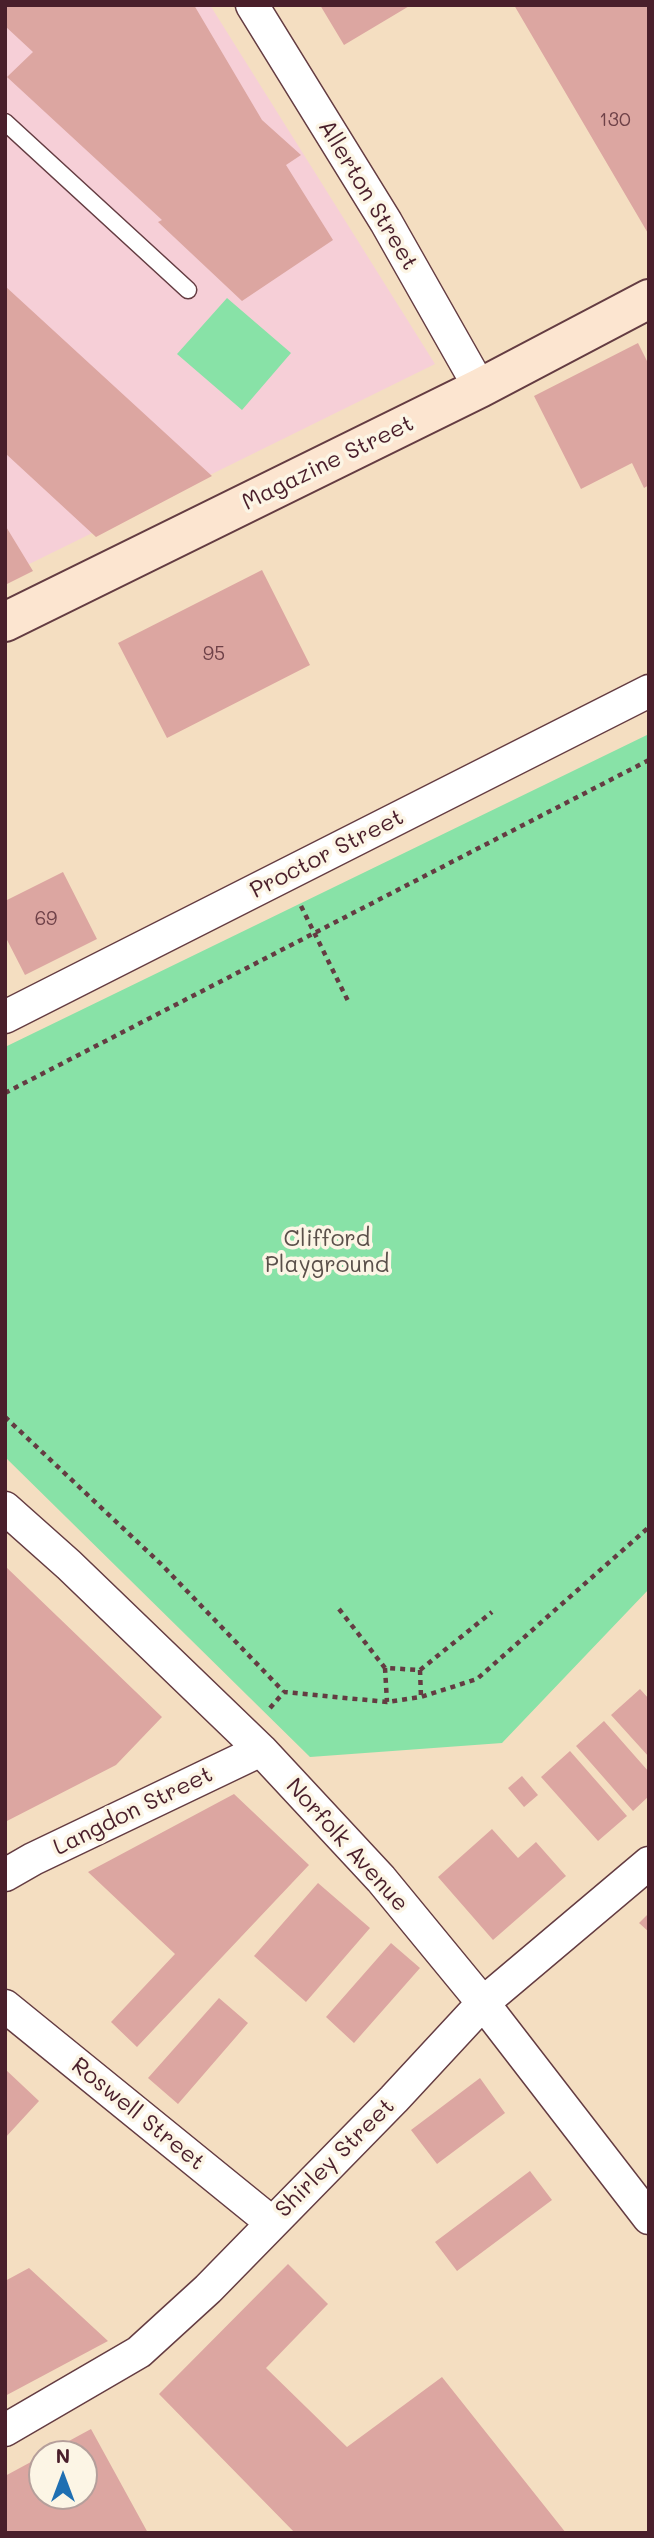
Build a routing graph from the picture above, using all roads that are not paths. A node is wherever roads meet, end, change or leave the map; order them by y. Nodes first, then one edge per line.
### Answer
1 (252, 5) edge
2 (5, 122) edge
3 (188, 290) dead end
4 (649, 299) edge
5 (480, 388) junction
6 (5, 622) edge
7 (649, 691) edge
8 (5, 1017) edge
9 (5, 1508) edge
10 (261, 1749) junction
11 (649, 1863) edge
12 (5, 1875) edge
13 (483, 2003) junction
14 (5, 2006) edge
15 (649, 2218) edge
16 (271, 2222) junction
17 (5, 2430) edge

1 - 5 street, Allerton Street
2 - 3 lane
4 - 5 main road, Magazine Street
5 - 6 main road, Magazine Street
7 - 8 street, Proctor Street
9 - 10 street, Norfolk Avenue
10 - 12 street, Langdon Street
10 - 13 street, Norfolk Avenue
11 - 13 street, Shirley Street
13 - 15 street, Norfolk Avenue
13 - 16 street, Shirley Street
14 - 16 street, Roswell Street
16 - 17 street, Shirley Street

